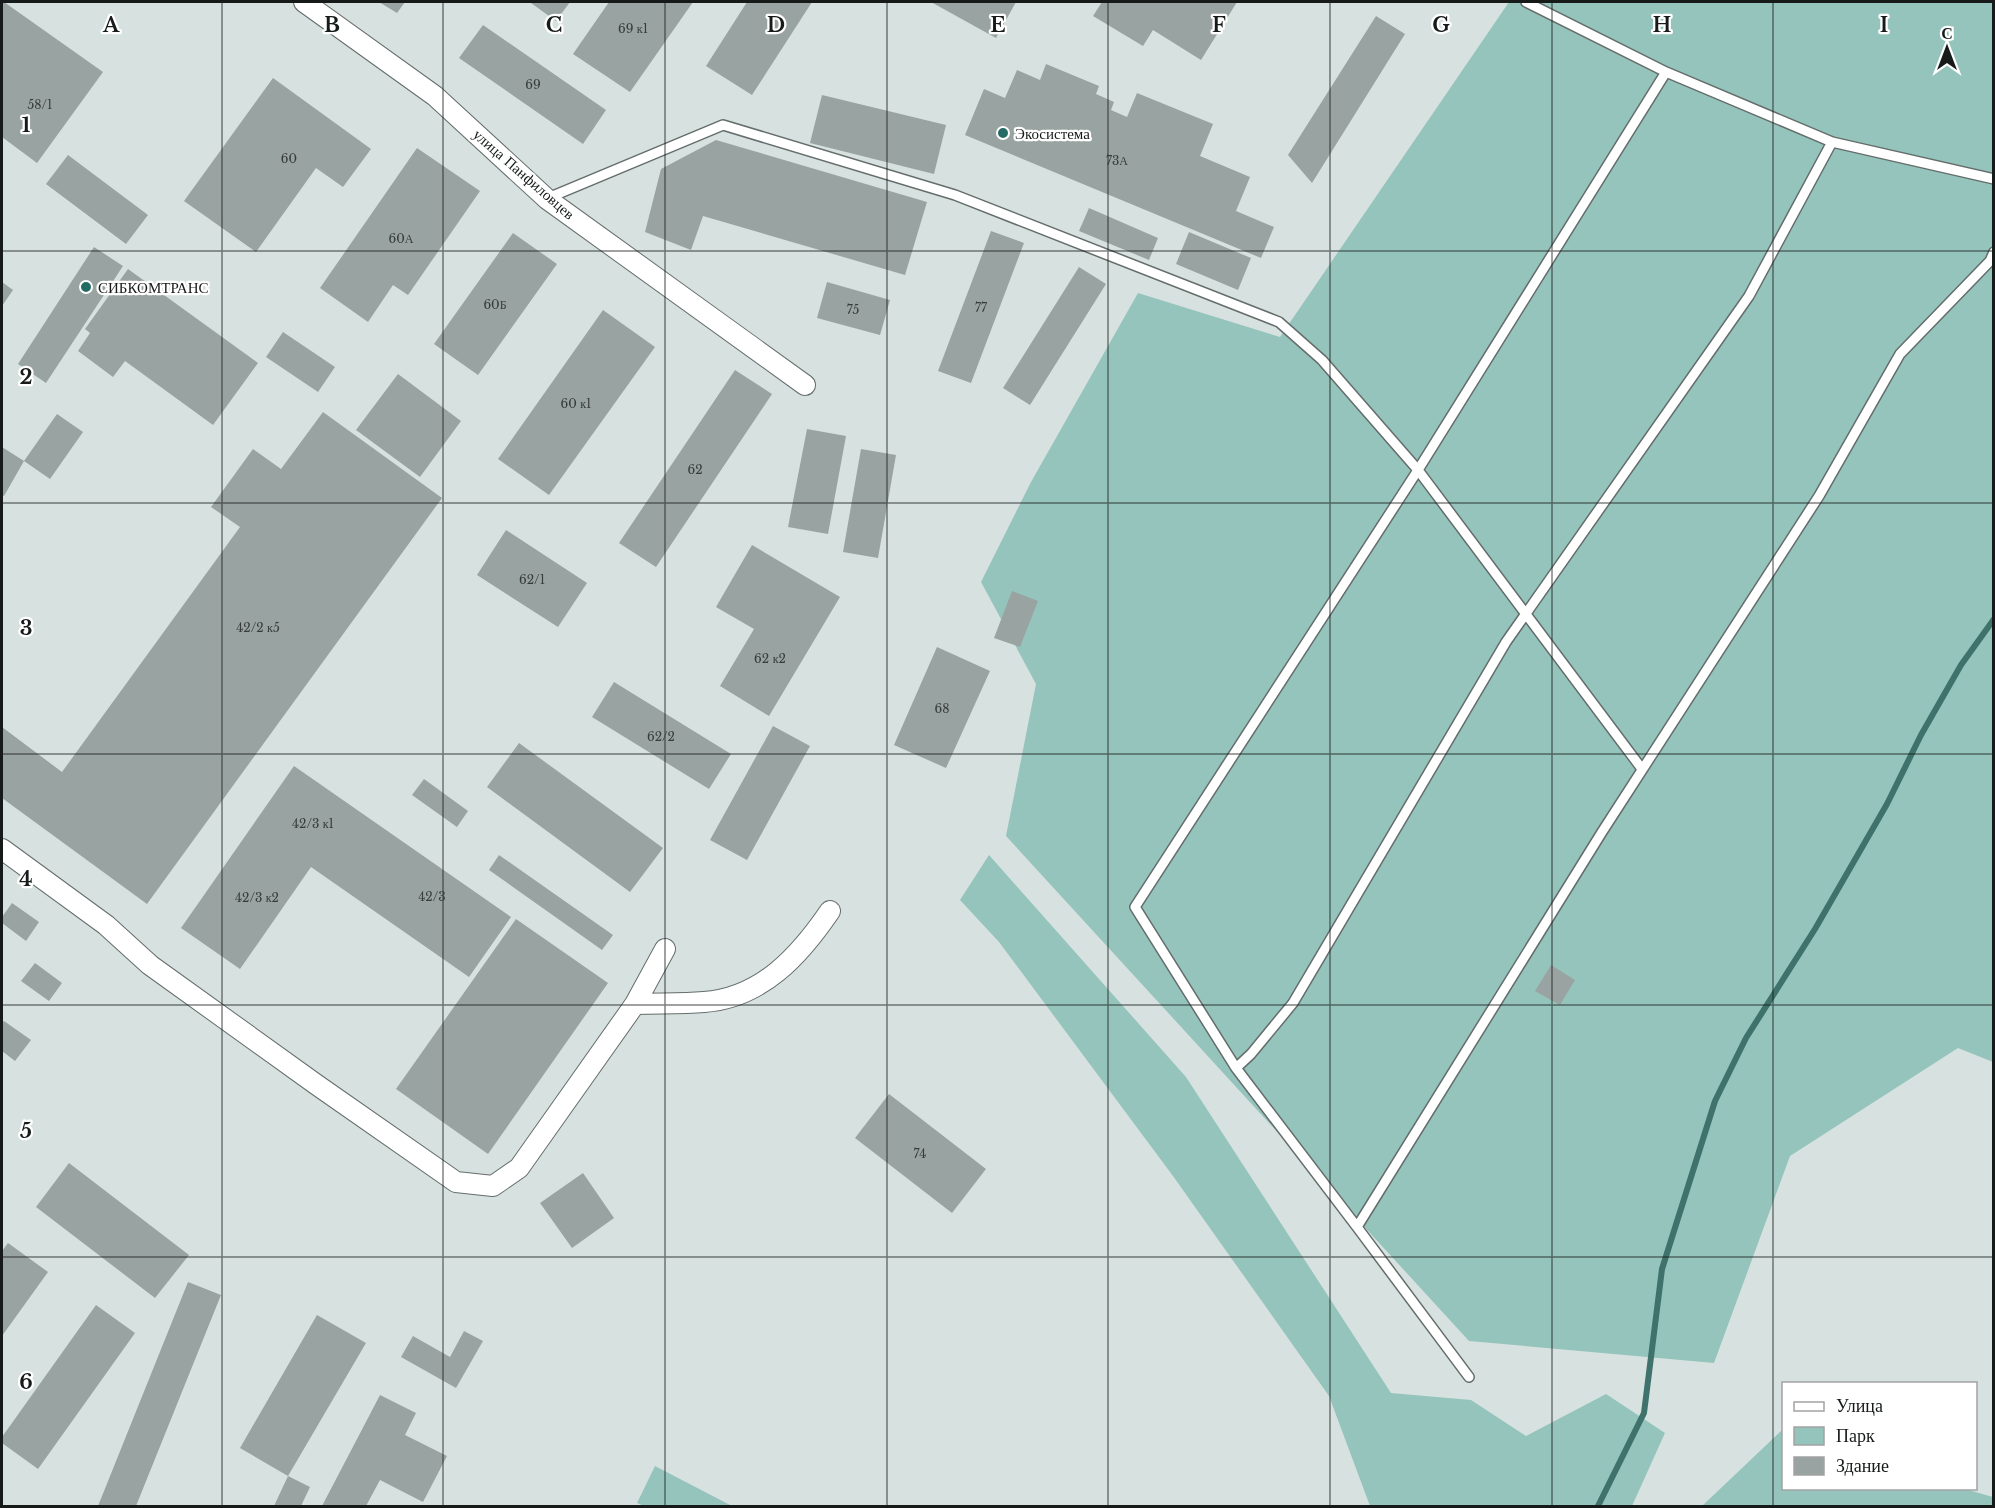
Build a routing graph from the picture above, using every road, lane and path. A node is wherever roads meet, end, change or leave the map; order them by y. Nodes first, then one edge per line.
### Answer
1 (304, 2) edge
2 (1526, 2) edge
3 (1666, 72) junction
4 (1832, 142) junction
5 (1994, 179) edge
6 (547, 199) junction
7 (1994, 252) edge
8 (805, 385) dead end
9 (1418, 470) junction
10 (1526, 614) junction
11 (1642, 769) junction
12 (2, 849) edge
13 (830, 911) dead end
14 (664, 949) dead end
15 (635, 1004) junction
16 (1236, 1068) junction
17 (1357, 1227) junction
18 (1469, 1377) dead end

1 - 6 street, улица Панфиловцев
2 - 3 lane
3 - 4 lane
3 - 9 lane
4 - 5 lane
4 - 10 lane
6 - 8 street, улица Панфиловцев
6 - 9 lane
7 - 11 lane
9 - 10 lane
9 - 16 lane
10 - 11 lane
10 - 16 lane
11 - 17 lane
12 - 15 street
13 - 15 street
14 - 15 street
16 - 17 lane
17 - 18 lane

